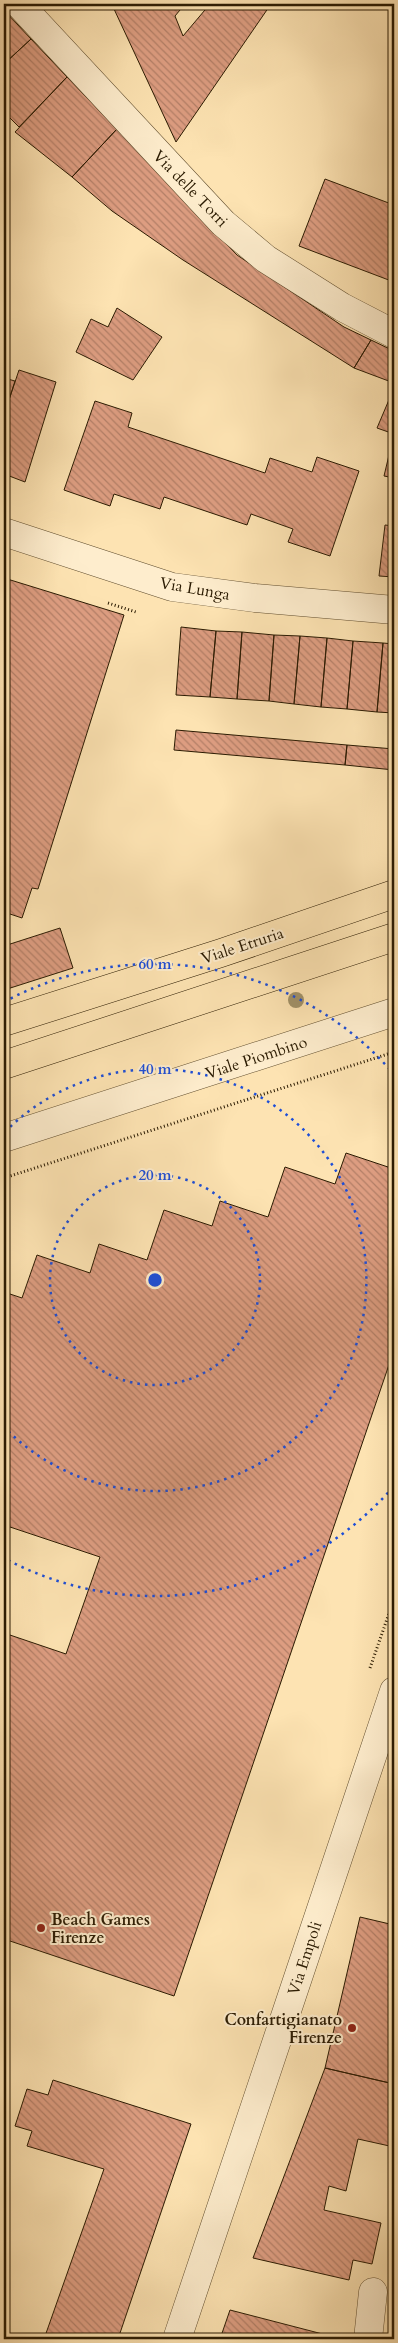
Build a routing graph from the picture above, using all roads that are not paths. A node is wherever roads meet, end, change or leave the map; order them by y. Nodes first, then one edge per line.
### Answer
1 (19, 4) edge
2 (394, 334) edge
3 (4, 532) edge
4 (394, 610) edge
5 (394, 894) edge
6 (394, 937) edge
7 (394, 1012) edge
8 (4, 1022) edge
9 (4, 1065) edge
10 (4, 1138) edge
11 (394, 1691) edge
12 (373, 2292) dead end
13 (177, 2339) edge
14 (368, 2339) edge

1 - 2 street, Via delle Torri
3 - 4 street, Via Lunga
5 - 8 main road, Viale Etruria
6 - 9 main road
7 - 10 street, Viale Piombino
11 - 13 street, Via Empoli
12 - 14 street

